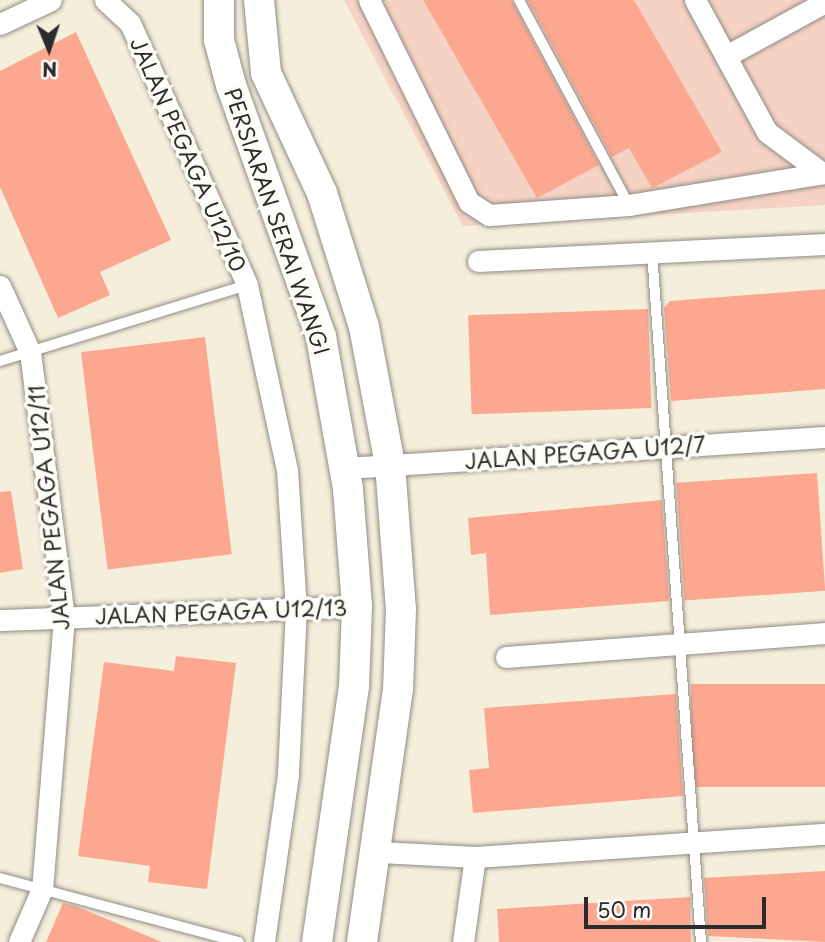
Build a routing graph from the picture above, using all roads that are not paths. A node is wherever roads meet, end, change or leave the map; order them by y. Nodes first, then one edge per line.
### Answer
1 (51, 0) edge
2 (105, 0) edge
3 (219, 0) edge
4 (258, 0) edge
5 (369, 0) edge
6 (519, 0) edge
7 (695, 0) edge
8 (825, 2) edge
9 (1, 24) edge
10 (728, 55) junction
11 (823, 173) edge
12 (629, 205) junction
13 (825, 244) edge
14 (652, 252) junction
15 (478, 261) dead end
16 (247, 285) junction
17 (0, 286) edge
18 (30, 352) junction
19 (0, 361) edge
20 (825, 437) edge
21 (665, 447) junction
22 (390, 464) junction
23 (345, 468) junction
24 (357, 606) junction
25 (296, 608) junction
26 (64, 617) junction
27 (0, 620) edge
28 (825, 633) edge
29 (679, 644) junction
30 (506, 657) dead end
31 (825, 834) edge
32 (693, 842) junction
33 (380, 852) junction
34 (475, 857) junction
35 (0, 878) edge
36 (42, 889) junction
37 (19, 942) edge
38 (239, 942) edge
39 (264, 942) edge
40 (317, 942) edge
41 (362, 942) edge
42 (463, 942) edge
43 (701, 942) edge

1 - 9 street
2 - 16 street, JALAN PEGAGA U12/10
3 - 23 street, PERSIARAN SERAI WANGI
4 - 22 street, PERSIARAN SERAI WANGI
5 - 12 street
6 - 12 lane
7 - 10 street
8 - 10 street
10 - 11 street
11 - 12 street
13 - 14 street
14 - 15 street
14 - 21 lane
16 - 18 lane
16 - 25 street, JALAN PEGAGA U12/10
17 - 18 street, JALAN PEGAGA U12/11
18 - 19 lane
18 - 26 street, JALAN PEGAGA U12/11
20 - 21 street, JALAN PEGAGA U12/7
21 - 22 street, JALAN PEGAGA U12/7
21 - 29 lane
22 - 23 street, JALAN PEGAGA U12/7
22 - 33 street, PERSIARAN SERAI WANGI
23 - 24 street, PERSIARAN SERAI WANGI
24 - 25 street, JALAN PEGAGA U12/13
24 - 40 street, PERSIARAN SERAI WANGI
25 - 26 street, JALAN PEGAGA U12/13
25 - 39 street, JALAN PEGAGA U12/10
26 - 27 street, JALAN PEGAGA U12/13
26 - 36 street, JALAN PEGAGA U12/11
28 - 29 street
29 - 30 street
29 - 32 lane
31 - 32 street
32 - 34 street
32 - 43 lane
33 - 34 street
33 - 41 street, PERSIARAN SERAI WANGI
34 - 42 street
35 - 36 lane
36 - 37 street, JALAN PEGAGA U12/11
36 - 38 lane

